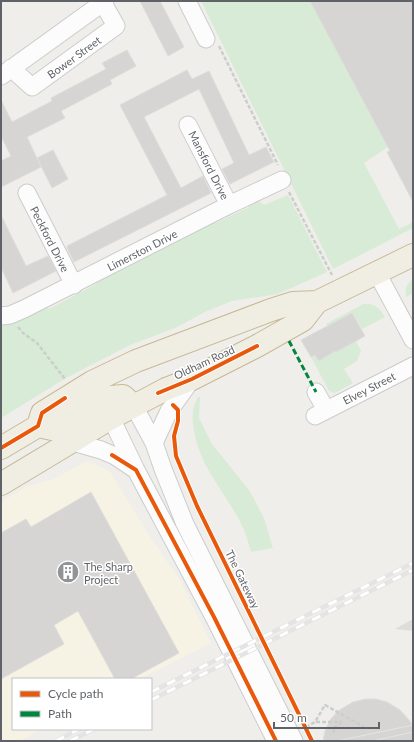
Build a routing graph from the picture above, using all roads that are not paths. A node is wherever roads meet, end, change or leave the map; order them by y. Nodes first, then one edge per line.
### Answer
1 (186, 1) edge
2 (104, 2) edge
3 (206, 39) road end
4 (6, 72) edge
5 (188, 125) dead end
6 (282, 180) road end
7 (27, 193) dead end
8 (229, 205) junction
9 (413, 255) edge
10 (377, 273) junction
11 (74, 285) junction
12 (317, 302) junction
13 (5, 315) edge
14 (413, 340) edge
15 (413, 366) edge
16 (192, 378) junction
17 (316, 392) dead end
18 (102, 400) junction
19 (134, 406) junction
20 (73, 442) junction
21 (154, 443) junction
22 (4, 444) edge
23 (136, 470) junction
24 (1, 484) edge
25 (301, 738) edge
26 (276, 741) edge

1 - 3 street
2 - 4 street, Bower Street
2 - 4 street, Bower Street
5 - 8 street, Mansford Drive
6 - 8 street, Limerston Drive
7 - 11 street, Peckford Drive
8 - 11 street, Limerston Drive
9 - 10 highway, Oldham Road
10 - 12 highway, Oldham Road
10 - 14 street
11 - 13 street, Limerston Drive
12 - 16 highway, Oldham Road
12 - 18 highway, Oldham Road
15 - 17 street, Elvey Street
16 - 19 highway, Oldham Road
16 - 21 street
18 - 19 highway, Oldham Road
18 - 20 highway, Oldham Road
18 - 22 highway
18 - 23 street
19 - 21 street
20 - 23 street
20 - 24 highway, Oldham Road
21 - 25 street
23 - 26 street

